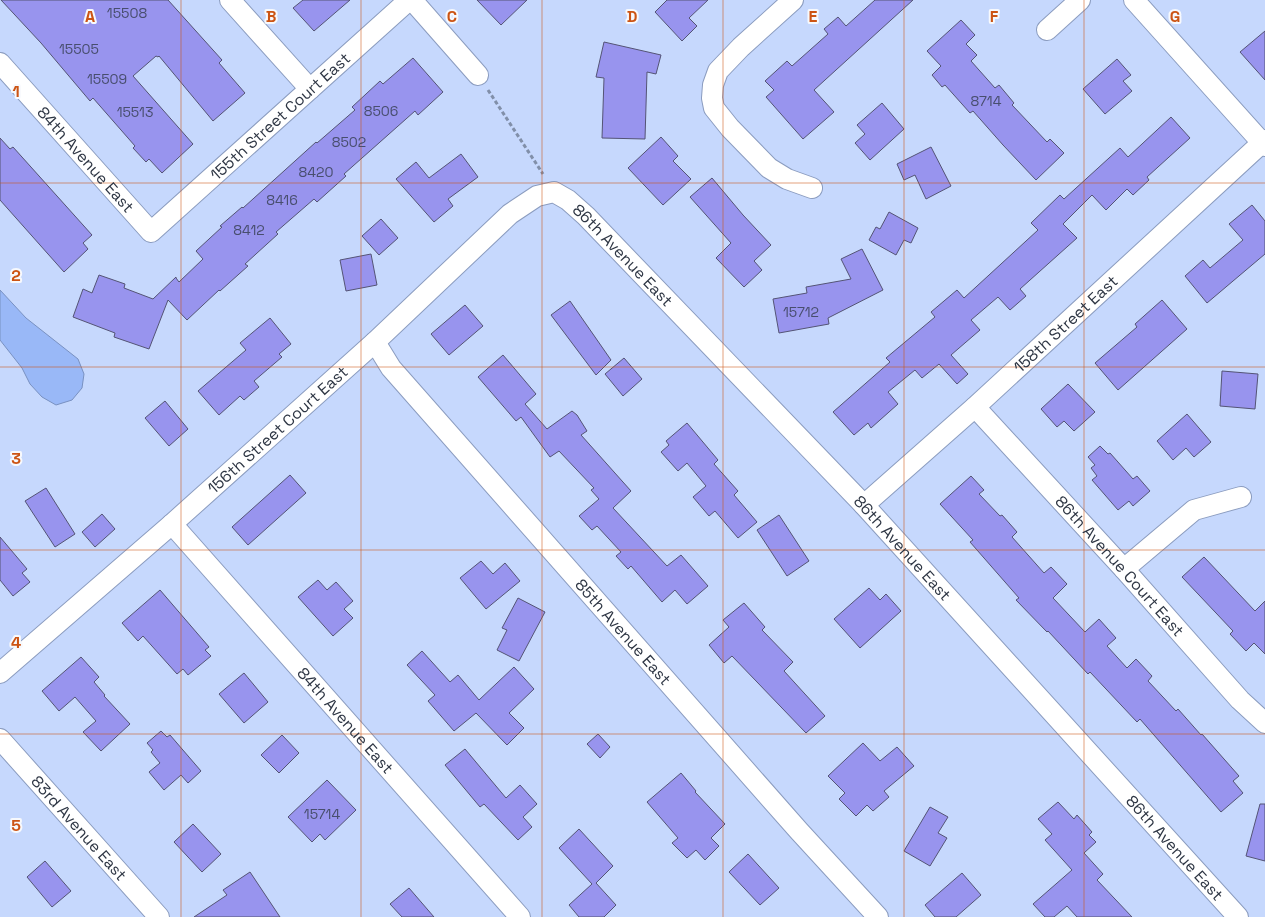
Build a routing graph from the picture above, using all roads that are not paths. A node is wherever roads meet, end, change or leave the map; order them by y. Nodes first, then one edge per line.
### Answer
1 (230, 0) edge
2 (410, 0) edge
3 (794, 0) edge
4 (1080, 0) edge
5 (1134, 0) edge
6 (1047, 30) dead end
7 (0, 64) edge
8 (478, 75) road end
9 (310, 89) junction
10 (1264, 143) edge
11 (812, 188) dead end
12 (554, 192) joint
13 (151, 232) joint
14 (375, 342) junction
15 (975, 407) junction
16 (1241, 497) dead end
17 (864, 505) junction
18 (172, 524) junction
19 (1124, 569) junction
20 (0, 673) edge
21 (1265, 723) edge
22 (0, 739) edge
23 (159, 917) edge
24 (520, 917) edge
25 (878, 917) edge
26 (1238, 917) edge

1 - 9 street
2 - 8 street
2 - 9 street, 155th Street Court East
3 - 11 street
4 - 6 street
5 - 10 street
7 - 13 street, 84th Avenue East
9 - 13 street, 155th Street Court East
10 - 15 street, 158th Street East
12 - 14 street, 156th Street Court East
12 - 17 street, 86th Avenue East
14 - 18 street, 156th Street Court East
14 - 25 street, 85th Avenue East
15 - 17 street, 158th Street East
15 - 19 street, 86th Avenue Court East
16 - 19 street
17 - 26 street, 86th Avenue East
18 - 20 street, 156th Street Court East
18 - 24 street, 84th Avenue East
19 - 21 street, 86th Avenue Court East
22 - 23 street, 83rd Avenue East

